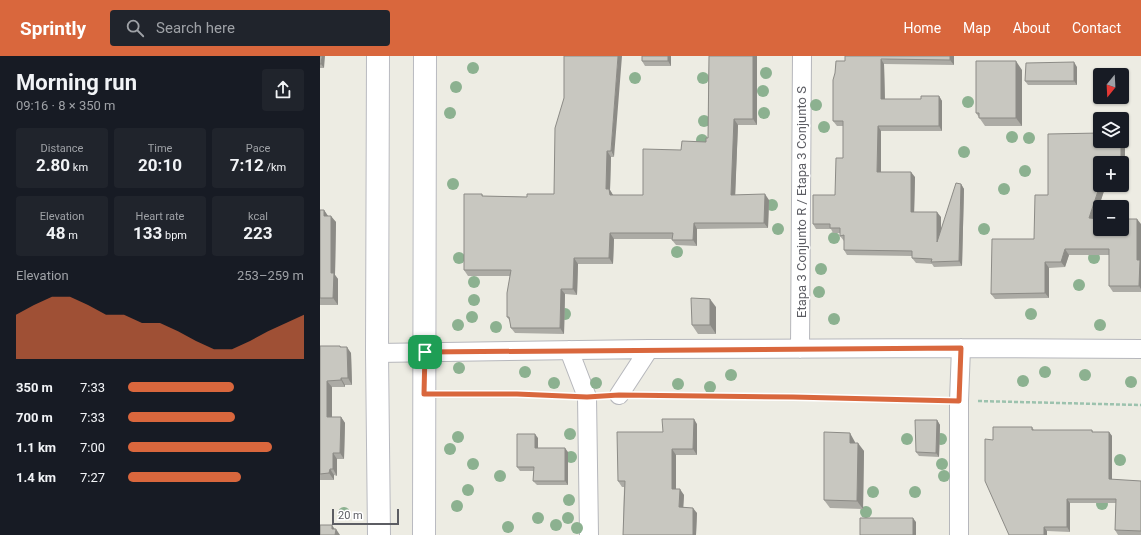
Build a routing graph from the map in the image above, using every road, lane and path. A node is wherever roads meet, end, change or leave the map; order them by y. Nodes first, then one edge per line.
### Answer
1 (378, 56) edge
2 (425, 56) edge
3 (802, 56) edge
4 (961, 348) junction
5 (649, 349) junction
6 (800, 349) junction
7 (570, 350) junction
8 (1141, 350) edge
9 (425, 352) junction
10 (377, 353) junction
11 (424, 394) junction
12 (619, 395) joint
13 (587, 397) junction
14 (959, 401) junction
15 (1141, 405) edge
16 (379, 535) edge
17 (424, 535) edge
18 (589, 535) edge
19 (958, 535) edge

1 - 10 street
2 - 9 street
3 - 6 street, Etapa 3 Conjunto R / Etapa 3 Conjunto S
4 - 6 street
4 - 8 street
4 - 14 street
5 - 6 street
5 - 7 street
5 - 12 street
7 - 9 street
7 - 13 street
9 - 10 street
9 - 11 street
10 - 16 street
11 - 13 path
11 - 17 street
12 - 14 path
13 - 18 street
14 - 15 path
14 - 19 street

